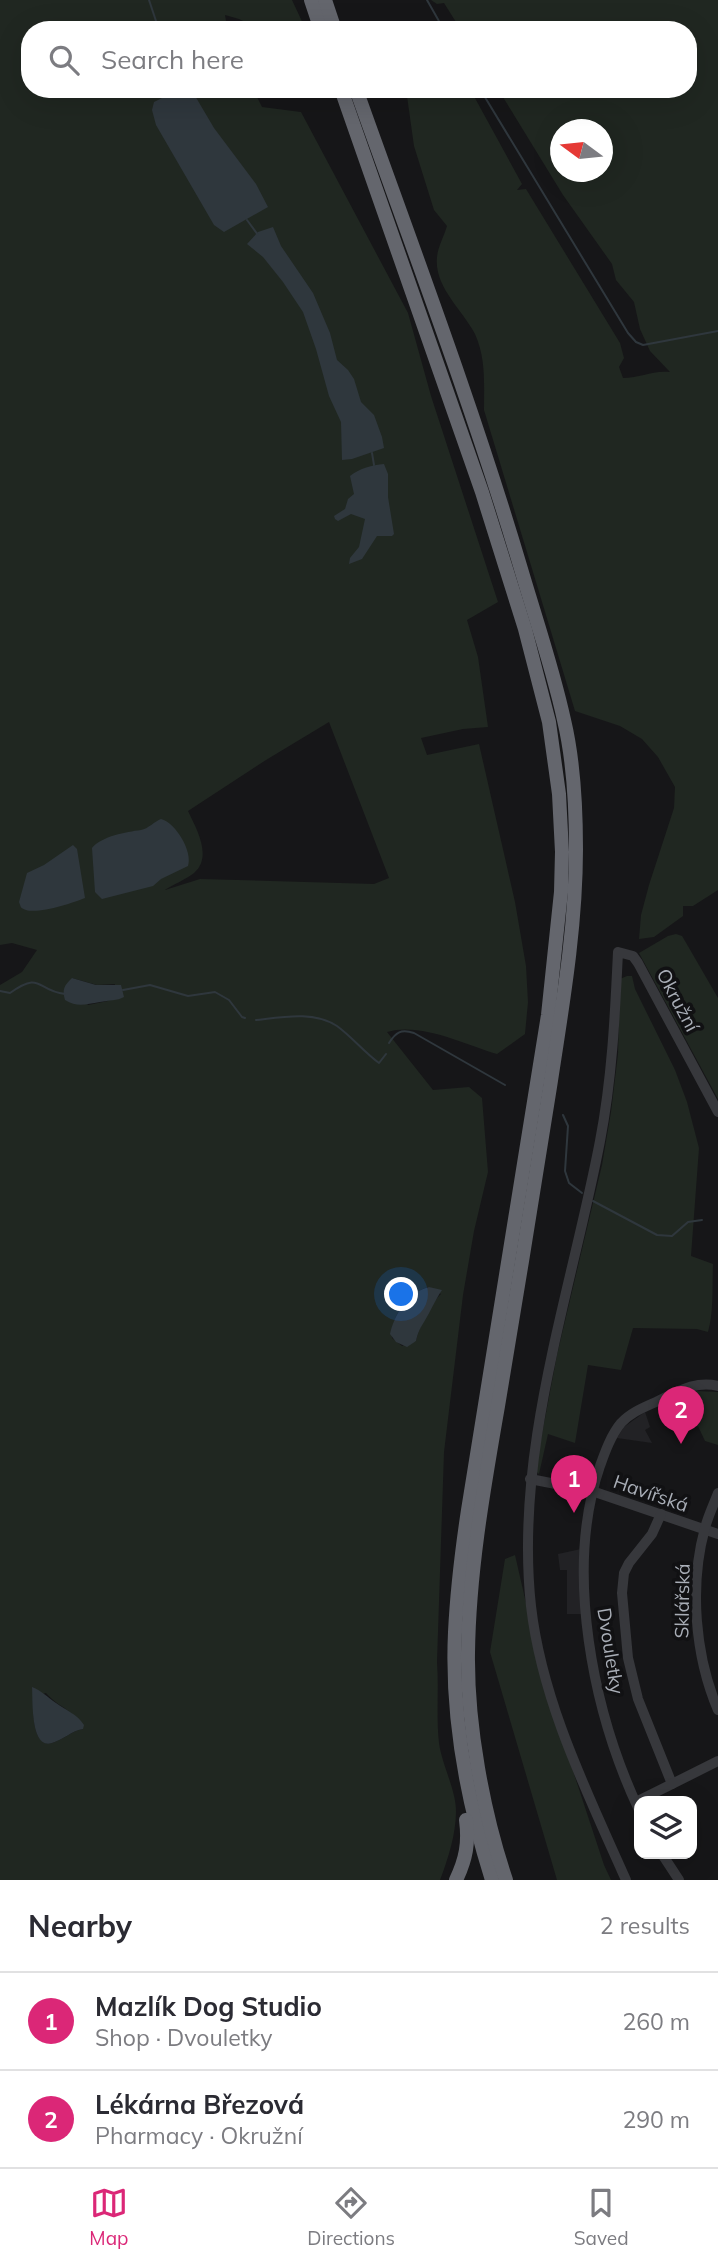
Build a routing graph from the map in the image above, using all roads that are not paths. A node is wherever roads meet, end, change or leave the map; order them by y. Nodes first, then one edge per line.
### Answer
1 (311, 0) edge
2 (325, 0) edge
3 (318, 21) edge
4 (332, 21) edge
5 (344, 98) edge
6 (359, 98) edge
7 (718, 1112) edge
8 (718, 1386) edge
9 (530, 1479) junction
10 (592, 1491) junction
11 (718, 1493) edge
12 (661, 1514) junction
13 (704, 1529) junction
14 (718, 1534) edge
15 (718, 1710) edge
16 (461, 1749) junction
17 (718, 1761) edge
18 (482, 1779) junction
19 (672, 1784) junction
20 (634, 1796) edge
21 (653, 1796) edge
22 (665, 1859) edge
23 (456, 1880) edge
24 (492, 1880) edge
25 (506, 1880) edge
26 (513, 1880) edge
27 (626, 1880) edge
28 (679, 1880) edge

1 - 3 highway
2 - 4 highway
5 - 16 highway
6 - 18 highway
7 - 9 street, Okružní
8 - 10 street
9 - 10 street, Havířská
9 - 27 street
10 - 12 street, Havířská
10 - 20 street, Dvouletky
11 - 13 street, Sklářská
12 - 13 street, Havířská
12 - 19 street
13 - 14 street, Havířská
13 - 15 street, Sklářská
16 - 23 highway
16 - 24 highway
17 - 19 street
18 - 25 highway
18 - 26 highway
19 - 21 street
22 - 28 street

